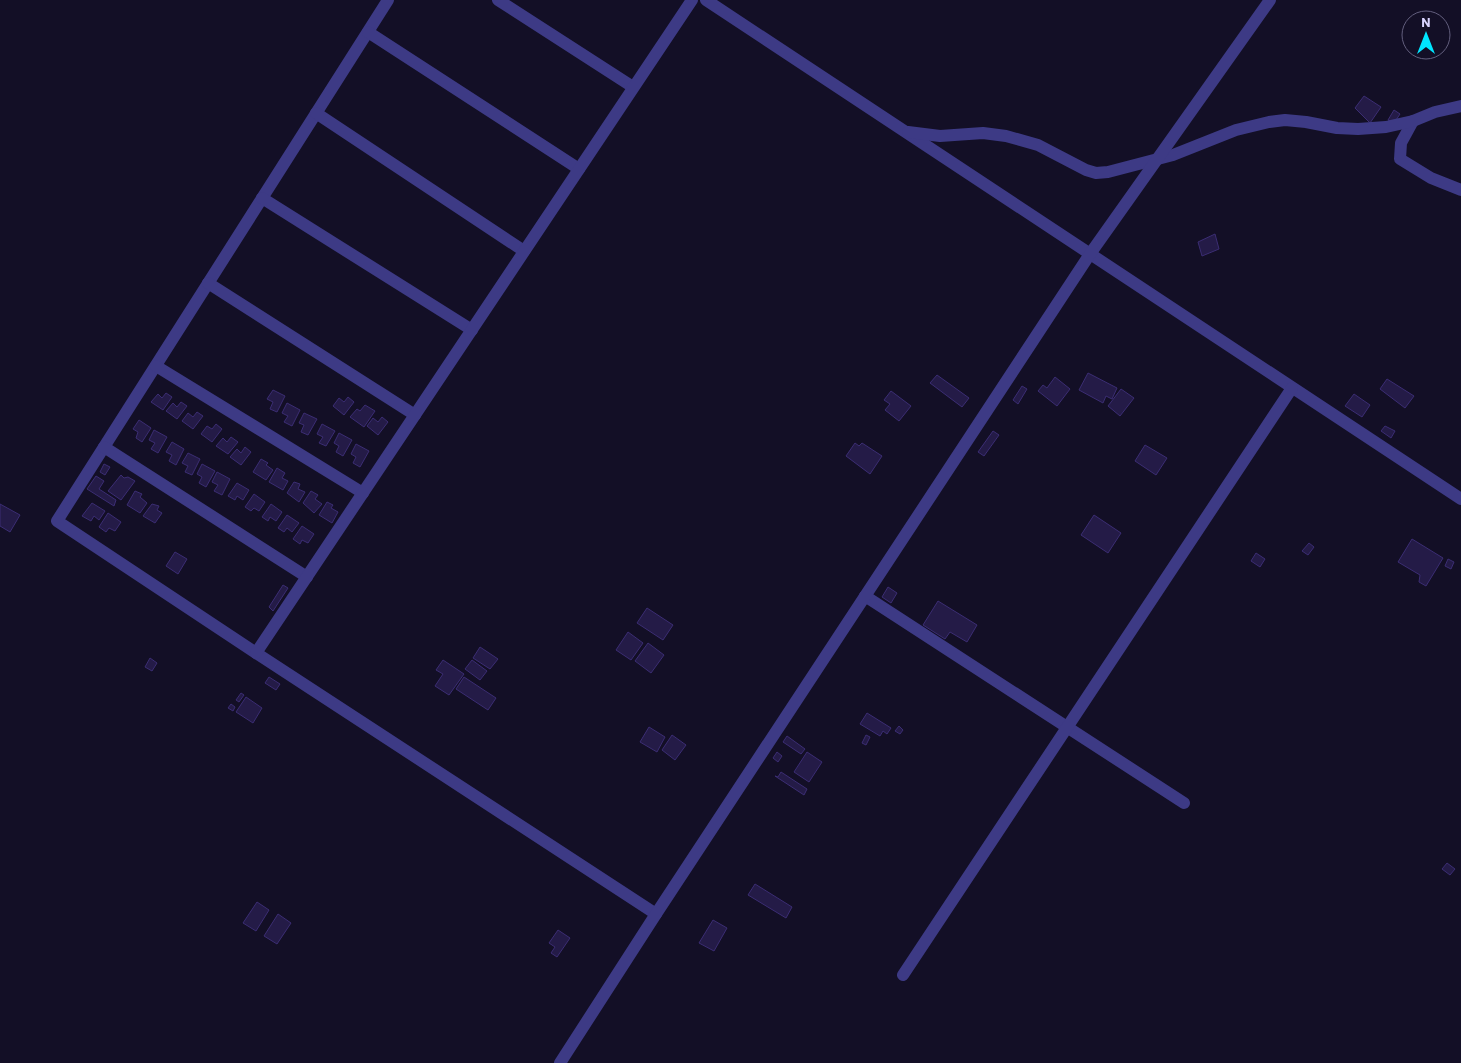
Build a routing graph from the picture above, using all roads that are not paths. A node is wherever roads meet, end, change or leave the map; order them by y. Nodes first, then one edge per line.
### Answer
1 (388, 0) edge
2 (498, 0) edge
3 (692, 0) edge
4 (706, 0) edge
5 (1270, 0) edge
6 (368, 32) junction
7 (633, 87) junction
8 (1461, 106) edge
9 (316, 113) junction
10 (1414, 121) junction
11 (906, 132) junction
12 (1158, 159) junction
13 (579, 169) junction
14 (1461, 190) edge
15 (262, 198) junction
16 (524, 251) junction
17 (1090, 254) junction
18 (208, 283) junction
19 (472, 330) junction
20 (156, 366) junction
21 (1292, 388) junction
22 (415, 414) junction
23 (104, 447) junction
24 (363, 493) junction
25 (1461, 499) edge
26 (307, 577) junction
27 (865, 596) junction
28 (256, 653) junction
29 (1067, 727) junction
30 (1184, 803) dead end
31 (656, 914) junction
32 (903, 975) dead end
33 (560, 1063) edge

1 - 6 street
2 - 7 street
3 - 7 street
4 - 11 street
5 - 12 street
6 - 9 street
6 - 13 street
7 - 13 street
8 - 10 street
9 - 15 street
9 - 16 street
10 - 12 street
10 - 14 street
11 - 12 street
11 - 17 street
12 - 17 street
13 - 16 street
15 - 18 street
15 - 19 street
16 - 19 street
17 - 21 street
17 - 27 street
18 - 20 street
18 - 22 street
19 - 22 street
20 - 23 street
20 - 24 street
21 - 25 street
21 - 29 street
22 - 24 street
23 - 26 street
23 - 28 street
24 - 26 street
26 - 28 street
27 - 29 street
27 - 31 street
28 - 31 street
29 - 30 street
29 - 32 street
31 - 33 street

